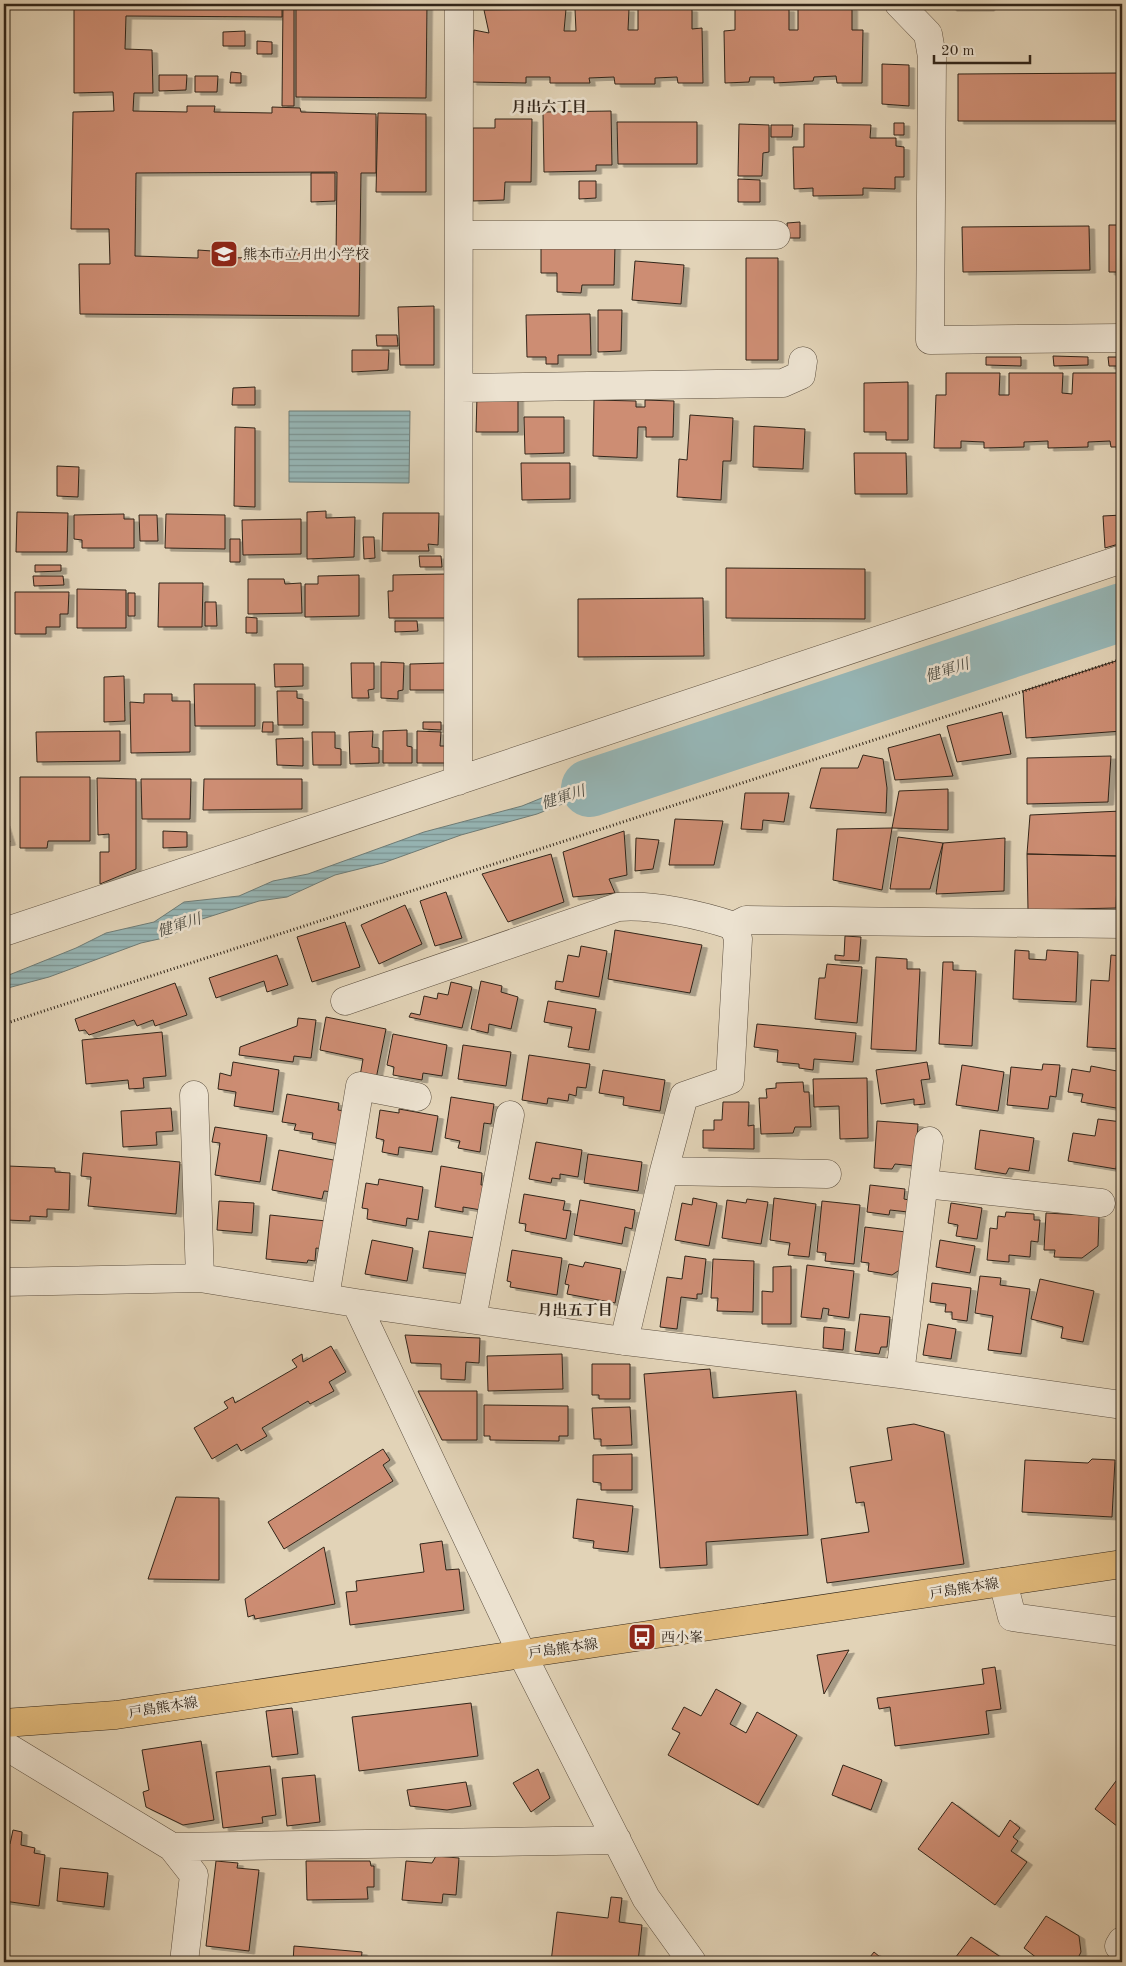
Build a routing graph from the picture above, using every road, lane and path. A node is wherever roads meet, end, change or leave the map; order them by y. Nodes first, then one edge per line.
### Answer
1 (460, 4) edge
2 (899, 4) edge
3 (460, 235) junction
4 (776, 235) dead end
5 (1122, 338) edge
6 (803, 361) dead end
7 (460, 388) junction
8 (1122, 559) edge
9 (1122, 659) edge
10 (458, 780) junction
11 (1122, 924) edge
12 (734, 926) junction
13 (4, 932) edge
14 (345, 1001) dead end
15 (4, 1024) edge
16 (194, 1094) dead end
17 (417, 1097) dead end
18 (510, 1115) dead end
19 (930, 1141) dead end
20 (664, 1171) junction
21 (827, 1174) dead end
22 (924, 1184) junction
23 (1101, 1203) dead end
24 (200, 1278) junction
25 (4, 1282) edge
26 (324, 1297) junction
27 (356, 1303) junction
28 (472, 1319) junction
29 (624, 1341) junction
30 (900, 1374) junction
31 (1122, 1405) edge
32 (1122, 1564) edge
33 (1003, 1582) junction
34 (1122, 1632) edge
35 (522, 1654) junction
36 (4, 1723) edge
37 (4, 1745) edge
38 (617, 1840) junction
39 (172, 1847) junction
40 (184, 1962) edge
41 (692, 1962) edge

1 - 3 street
2 - 5 street
3 - 4 street
3 - 7 street
6 - 7 street
7 - 10 street
8 - 10 street
9 - 15 path
10 - 13 street
11 - 12 street
12 - 14 street
12 - 20 street
16 - 24 street
17 - 26 street
18 - 28 street
19 - 22 street
20 - 21 street
20 - 29 street
22 - 23 street
22 - 30 street
24 - 25 street
24 - 26 street
26 - 27 street
27 - 28 street
27 - 35 street
28 - 29 street
29 - 30 street
30 - 31 street
32 - 33 main road, 戸島熊本線
33 - 34 street
33 - 35 main road, 戸島熊本線
35 - 36 main road, 戸島熊本線
35 - 38 street
37 - 39 street
38 - 39 street
38 - 41 street
39 - 40 street

